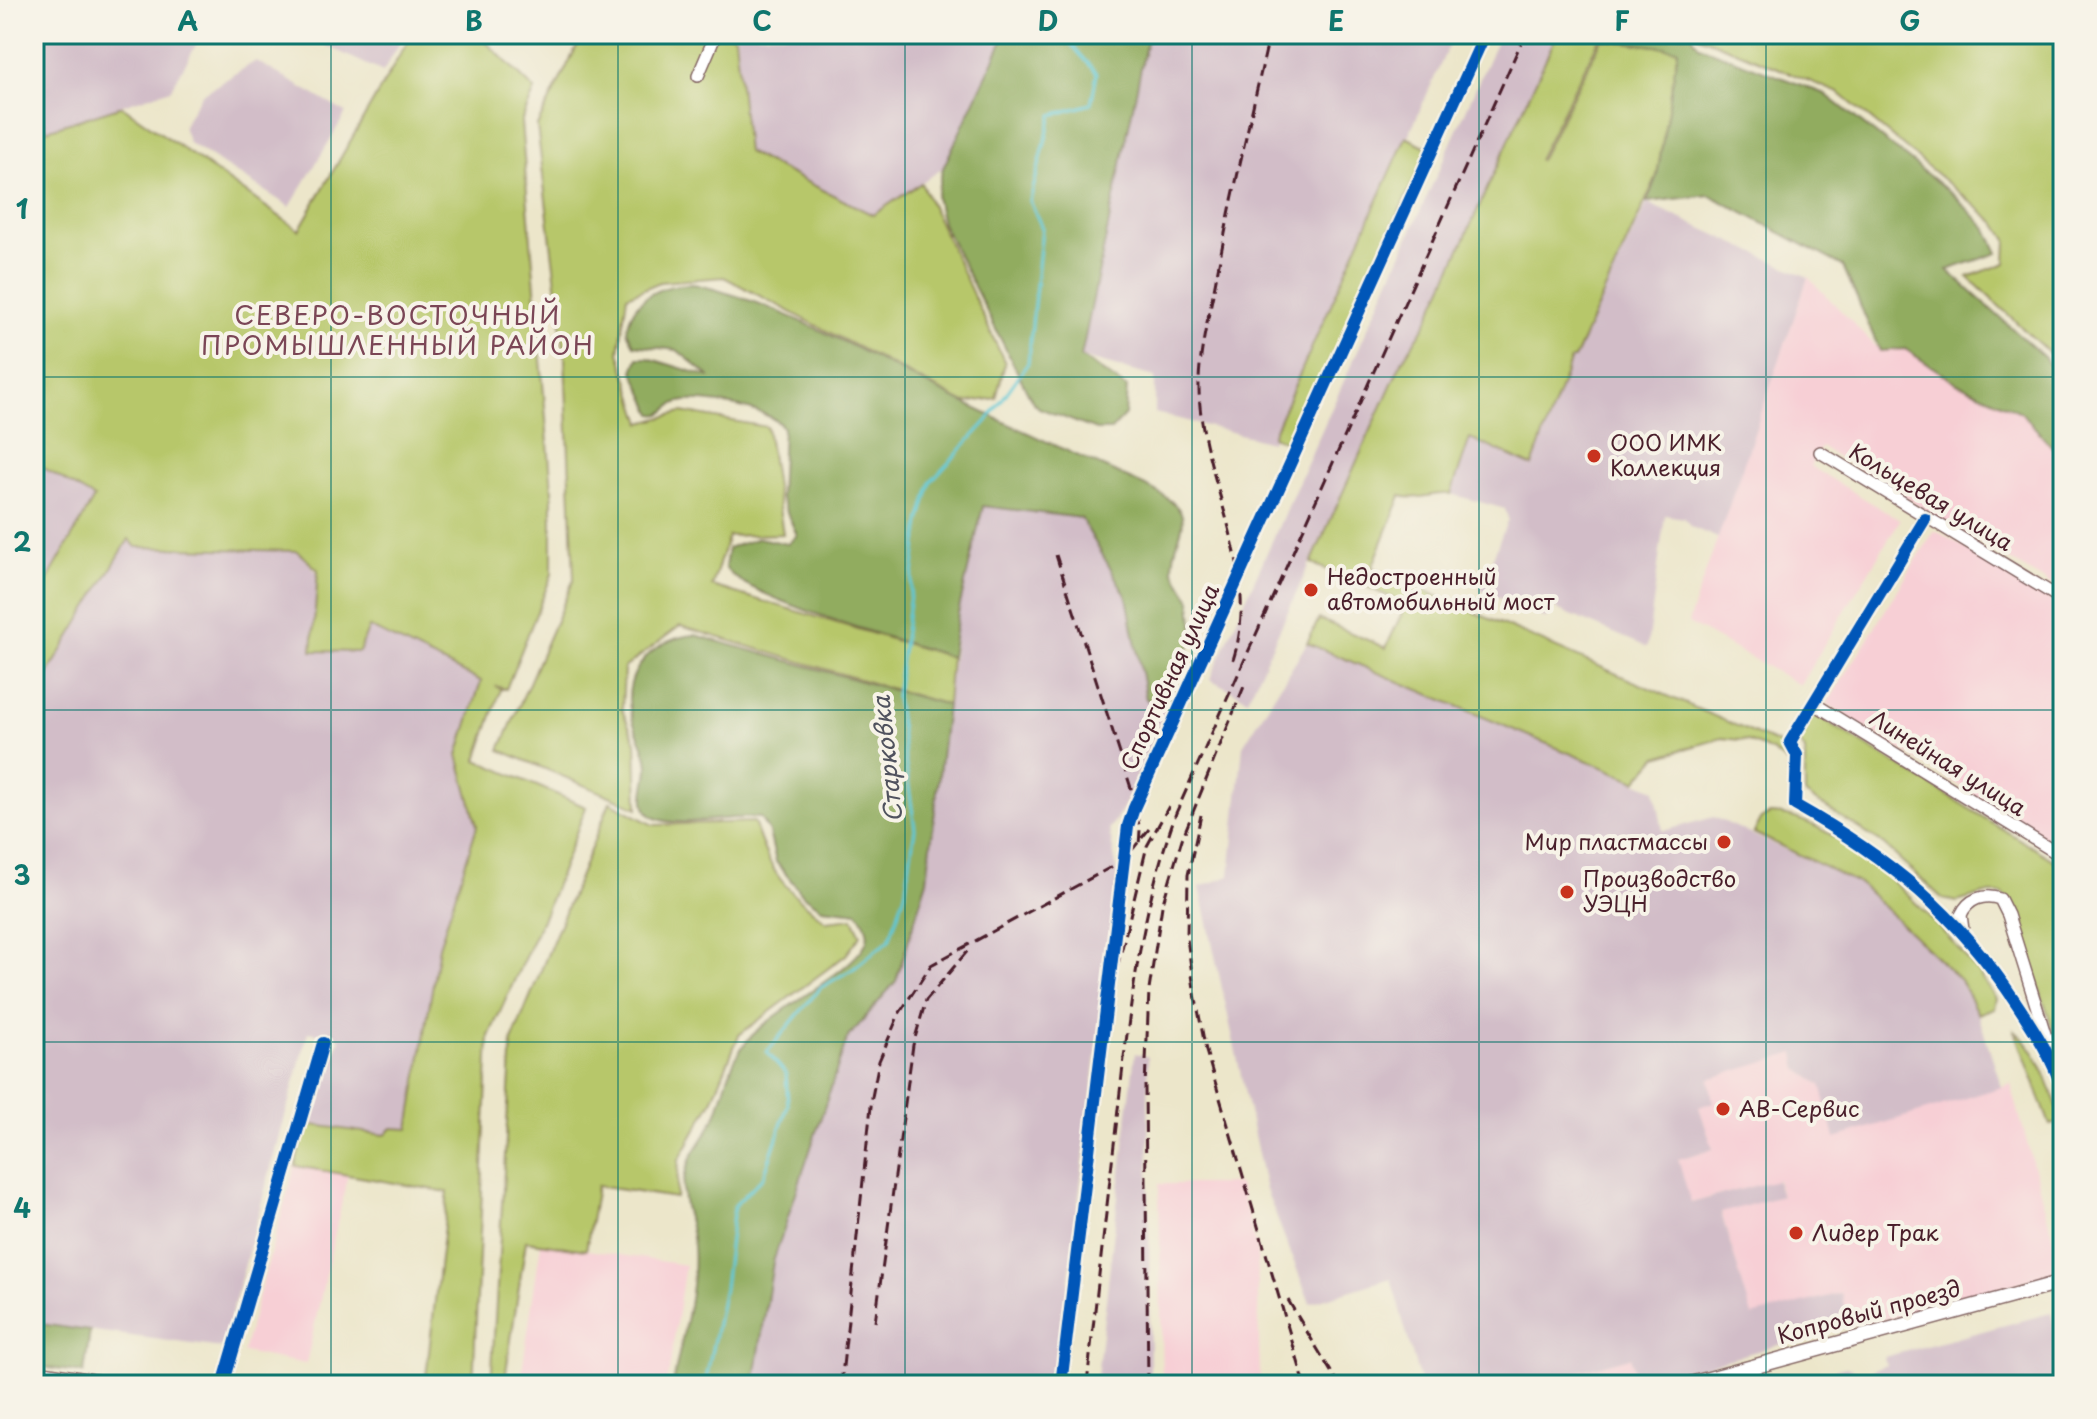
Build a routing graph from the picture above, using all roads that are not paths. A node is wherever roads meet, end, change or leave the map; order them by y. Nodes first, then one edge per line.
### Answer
1 (716, 34) edge
2 (1485, 34) edge
3 (698, 76) dead end
4 (1820, 452) dead end
5 (1925, 519) junction
6 (2063, 600) edge
7 (1813, 703) junction
8 (2063, 857) edge
9 (1963, 930) junction
10 (323, 1043) dead end
11 (2059, 1077) junction
12 (2063, 1091) edge
13 (2063, 1282) edge
14 (34, 1372) edge
15 (114, 1385) edge
16 (223, 1385) edge
17 (1061, 1385) edge
18 (1687, 1385) edge

1 - 3 street
2 - 17 street, Спортивная улица
4 - 5 street, Кольцевая улица
5 - 6 street, Кольцевая улица
5 - 7 street
7 - 8 street, Линейная улица
7 - 9 street
9 - 11 street
9 - 11 street
10 - 16 street
11 - 12 street
13 - 18 main road, Копровый проезд
14 - 15 main road

